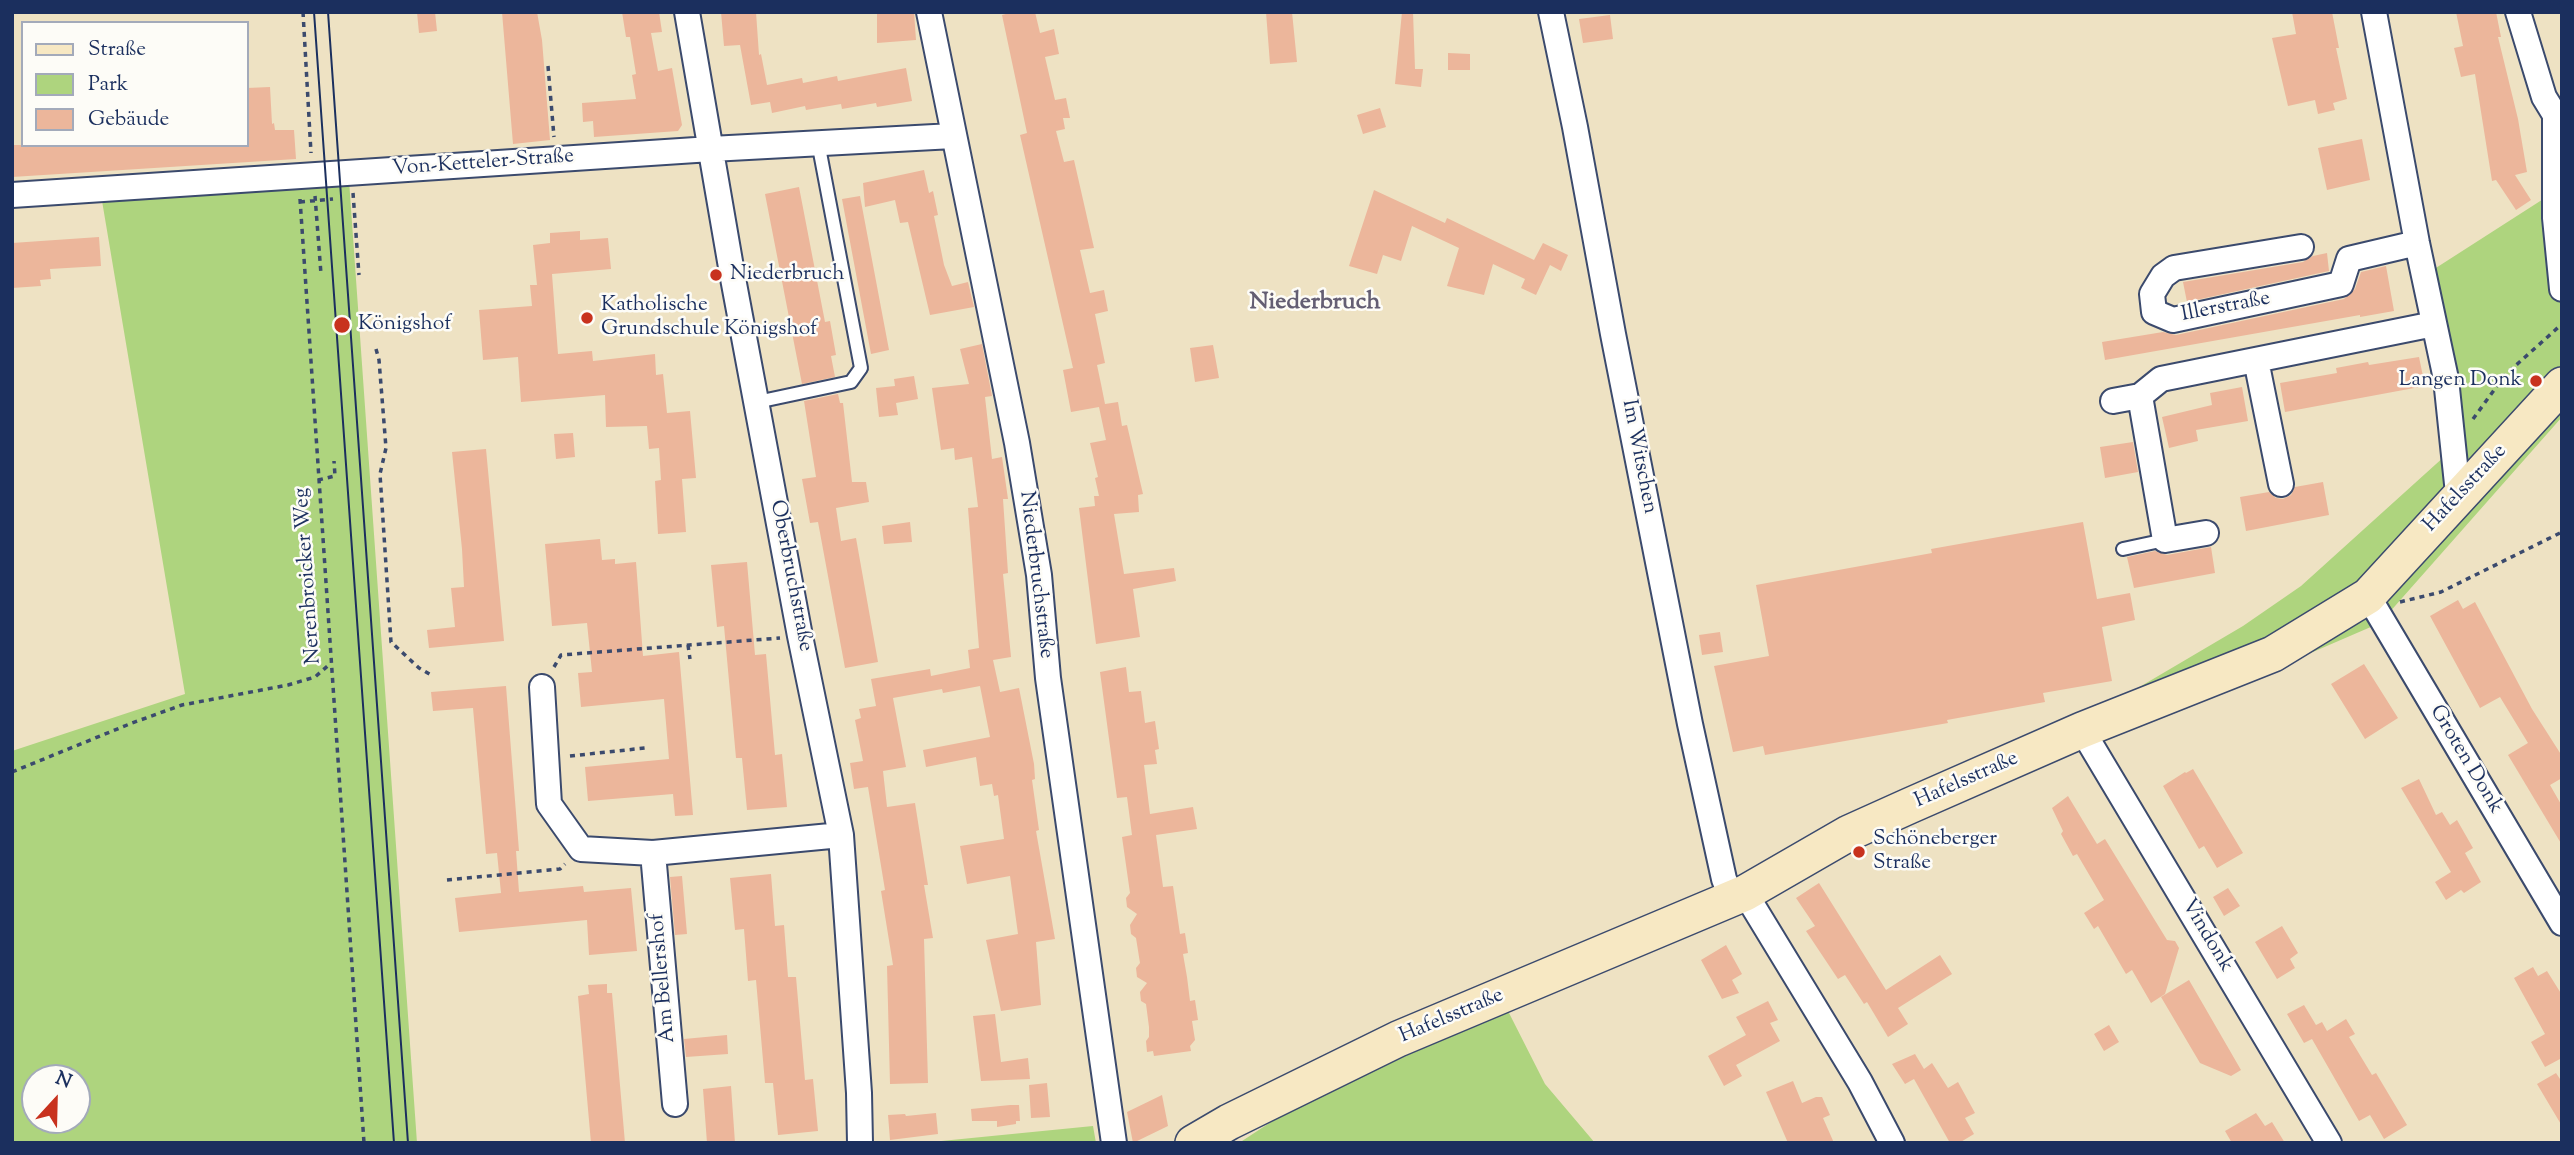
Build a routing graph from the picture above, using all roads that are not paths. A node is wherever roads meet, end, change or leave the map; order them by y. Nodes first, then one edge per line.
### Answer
1 (687, 12) edge
2 (929, 12) edge
3 (1551, 12) edge
4 (2374, 12) edge
5 (2518, 12) edge
6 (2558, 113) edge
7 (953, 136) junction
8 (818, 142) junction
9 (711, 149) junction
10 (12, 195) edge
11 (2417, 243) junction
12 (2301, 247) dead end
13 (2562, 289) edge
14 (2434, 324) junction
15 (2256, 360) junction
16 (2562, 385) edge
17 (2140, 396) junction
18 (2113, 401) dead end
19 (757, 402) junction
20 (2281, 484) dead end
21 (2463, 493) junction
22 (2206, 533) dead end
23 (2165, 540) junction
24 (2123, 549) dead end
25 (2371, 602) junction
26 (542, 687) road end
27 (2082, 730) junction
28 (841, 835) junction
29 (653, 853) junction
30 (1739, 896) junction
31 (2562, 923) edge
32 (675, 1104) dead end
33 (860, 1143) edge
34 (1114, 1143) edge
35 (1193, 1143) edge
36 (1892, 1143) edge
37 (2329, 1143) edge

1 - 9 street, Oberbruchstraße
2 - 7 street, Niederbruchstraße
3 - 30 street, Im Witschen
4 - 11 street
5 - 6 street
6 - 13 street
7 - 8 street, Von-Ketteler-Straße
7 - 34 street, Niederbruchstraße
8 - 9 street, Von-Ketteler-Straße
8 - 19 lane
9 - 10 street, Von-Ketteler-Straße
9 - 19 street, Oberbruchstraße
11 - 12 street, Illerstraße
11 - 14 street
14 - 15 street
14 - 21 street
15 - 17 street
15 - 20 street
16 - 21 main road, Hafelsstraße
17 - 18 street
17 - 23 street
19 - 28 street, Oberbruchstraße
21 - 25 main road, Hafelsstraße
22 - 23 street
23 - 24 lane
25 - 27 main road, Hafelsstraße
25 - 31 street, Groten Donk
26 - 29 street
27 - 30 main road, Hafelsstraße
27 - 37 street, Vindonk
28 - 29 street
28 - 33 street, Oberbruchstraße
29 - 32 street, Am Bellershof
30 - 35 main road, Hafelsstraße
30 - 36 street

